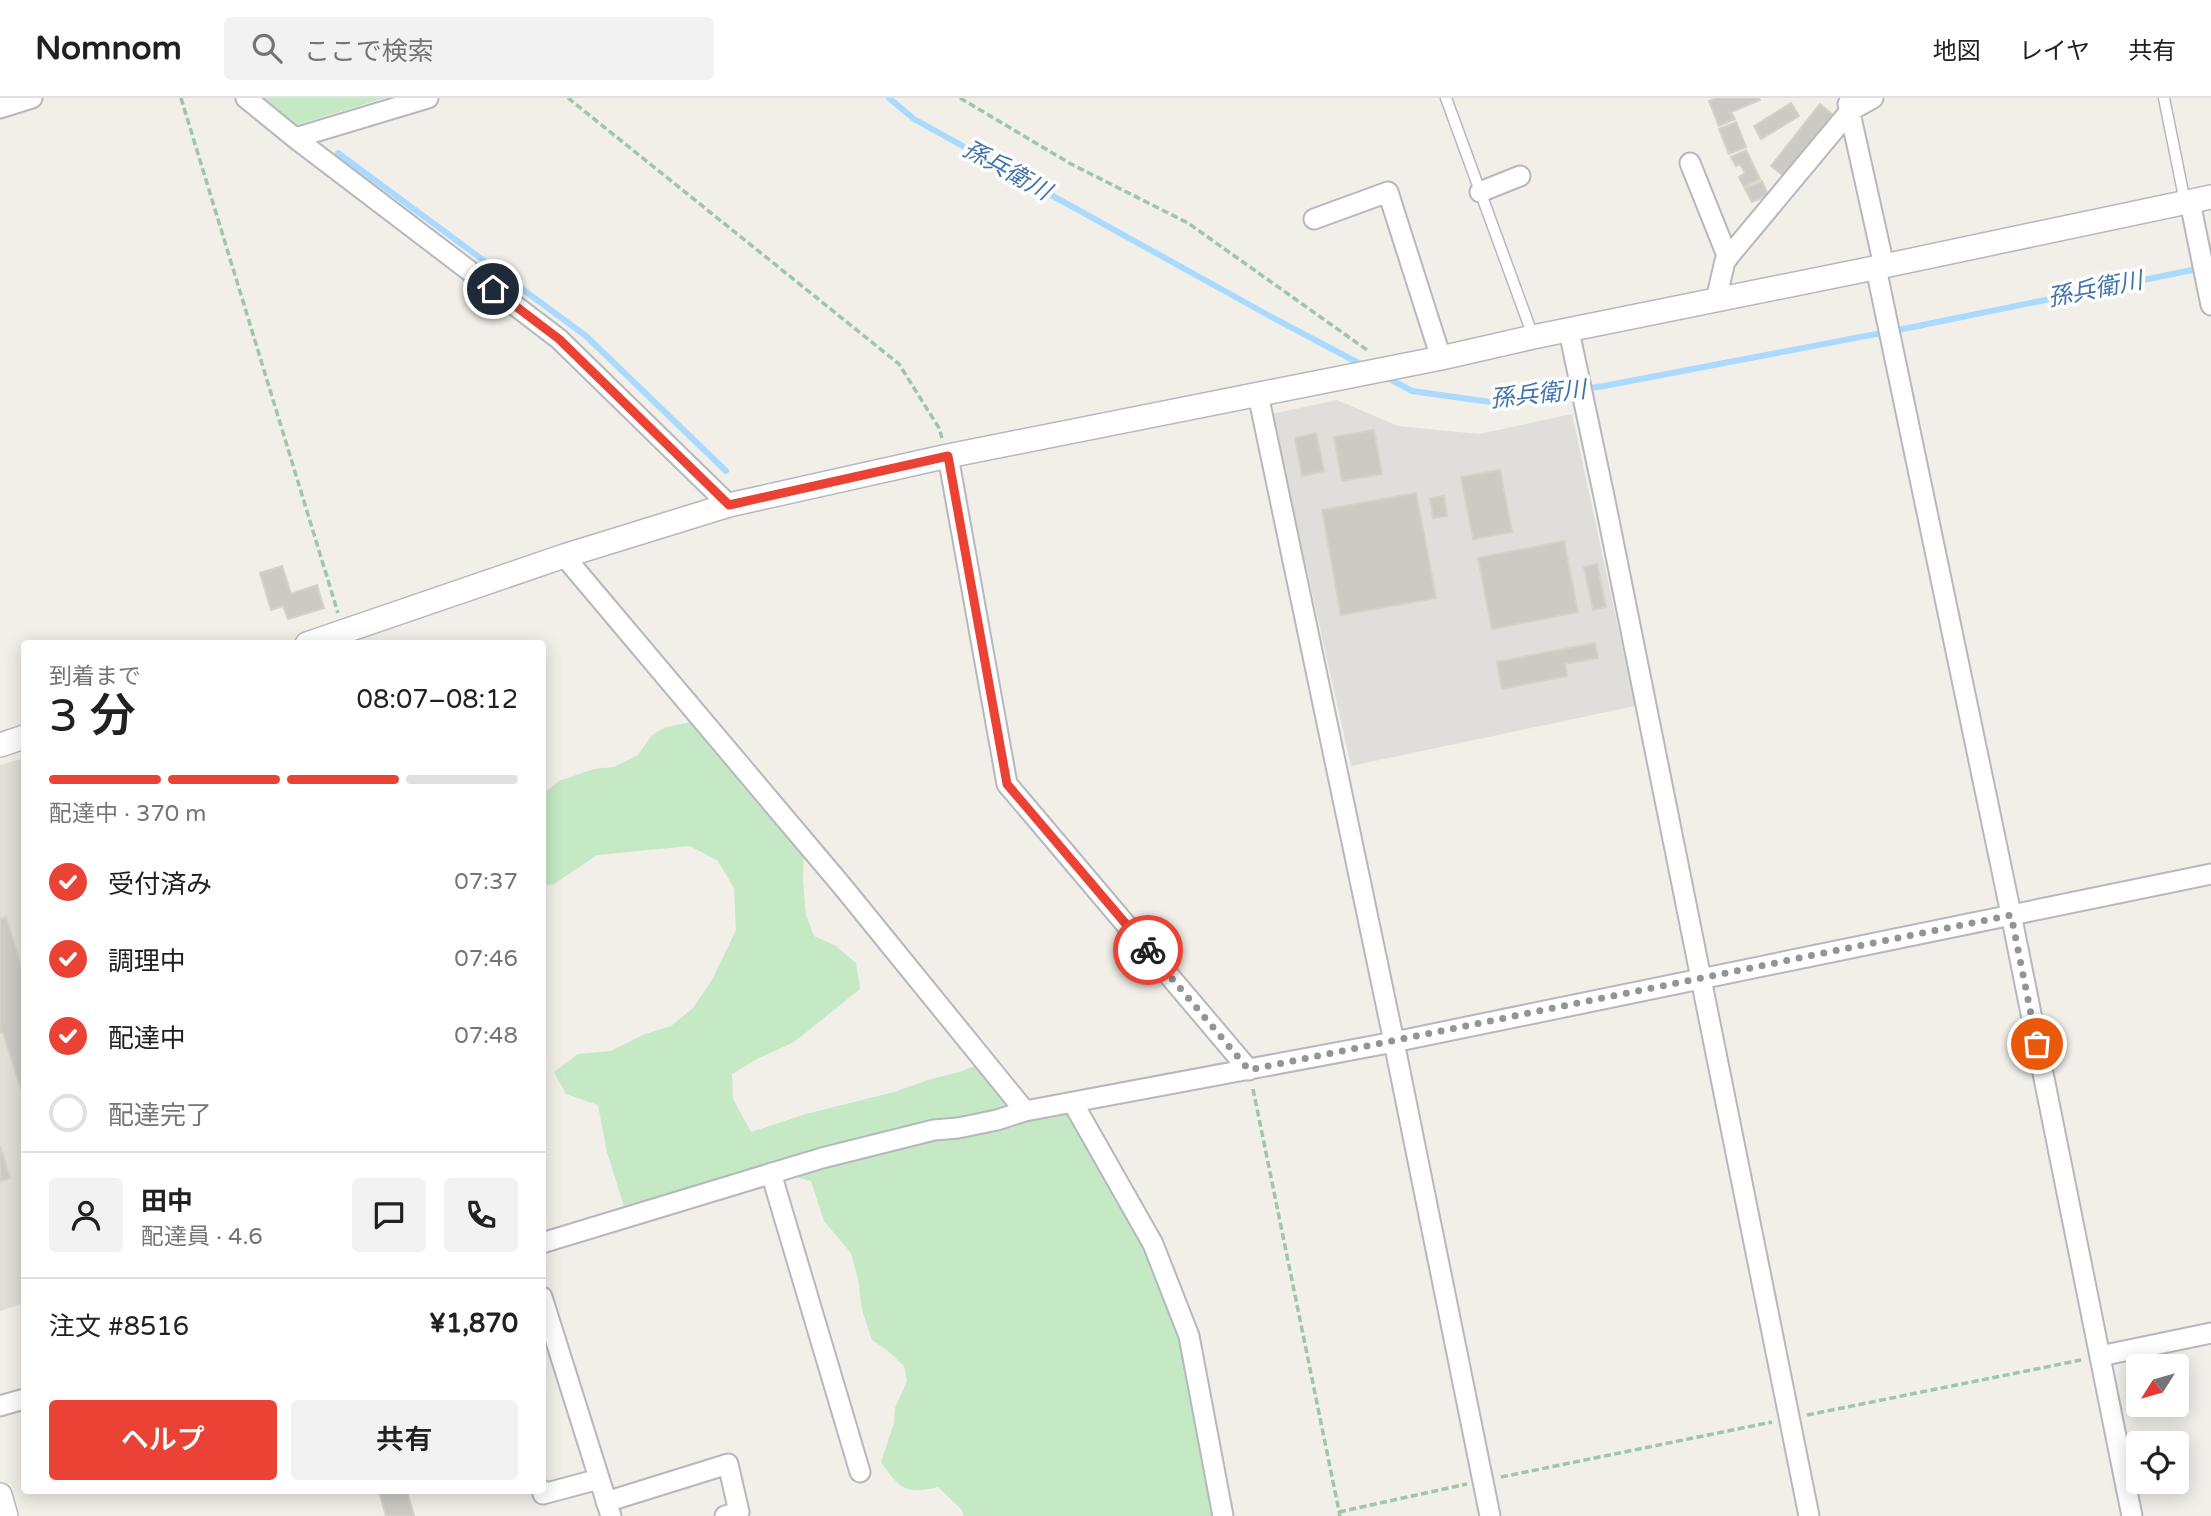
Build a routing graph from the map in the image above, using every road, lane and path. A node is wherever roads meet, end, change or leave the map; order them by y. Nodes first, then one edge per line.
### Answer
1 (32, 98) edge
2 (181, 98) edge
3 (246, 98) edge
4 (428, 98) edge
5 (568, 98) edge
6 (960, 98) edge
7 (1446, 98) edge
8 (1873, 98) edge
9 (2164, 98) edge
10 (1848, 105) edge
11 (0, 108) edge
12 (295, 138) junction
13 (1690, 163) dead end
14 (1520, 176) dead end
15 (1480, 192) junction
16 (2195, 201) edge
17 (1314, 219) dead end
18 (1728, 258) junction
19 (1880, 267) junction
20 (1716, 300) junction
21 (2211, 305) edge
22 (1569, 331) junction
23 (1533, 337) junction
24 (1441, 358) junction
25 (1391, 368) junction
26 (1258, 394) junction
27 (948, 456) junction
28 (729, 505) junction
29 (564, 556) junction
30 (345, 638) edge
31 (21, 738) edge
32 (0, 745) edge
33 (2211, 874) edge
34 (2011, 915) junction
35 (1701, 978) junction
36 (1394, 1042) junction
37 (1249, 1070) junction
38 (1073, 1103) junction
39 (1025, 1111) junction
40 (771, 1173) junction
41 (546, 1242) edge
42 (546, 1310) edge
43 (2211, 1333) edge
44 (2100, 1356) junction
45 (21, 1400) edge
46 (0, 1406) edge
47 (1789, 1418) junction
48 (860, 1472) dead end
49 (599, 1479) junction
50 (1483, 1480) junction
51 (546, 1492) edge
52 (0, 1495) edge
53 (608, 1509) edge
54 (1340, 1514) edge
55 (6, 1516) edge
56 (725, 1516) edge
57 (1223, 1516) edge
58 (1490, 1516) edge
59 (1809, 1516) edge
60 (2132, 1516) edge

1 - 11 street
2 - 30 path
3 - 12 street
4 - 12 street
5 - 27 path
6 - 25 path
7 - 15 lane
8 - 10 street
9 - 16 lane
10 - 18 street
10 - 19 street
12 - 28 street
13 - 18 street
14 - 15 street
15 - 23 lane
16 - 19 street
16 - 21 street
17 - 24 street
18 - 20 street
19 - 20 street
19 - 34 street
20 - 22 street
22 - 23 street
22 - 35 street
23 - 24 street
24 - 25 street
25 - 26 street
26 - 27 street
26 - 36 street
27 - 28 street
27 - 37 street
28 - 29 street
29 - 30 street
29 - 39 street
31 - 32 street
33 - 34 street
34 - 35 street
34 - 44 street
35 - 36 street
35 - 47 street
36 - 37 street
36 - 50 street
37 - 38 street
37 - 54 path
38 - 39 street
38 - 57 street
39 - 40 street
40 - 41 street
40 - 48 street
42 - 49 street
43 - 44 street
44 - 47 path
44 - 60 street
45 - 46 street
47 - 50 path
47 - 59 street
49 - 51 street
49 - 53 street
50 - 54 path
50 - 58 street
52 - 55 street
53 - 56 street

